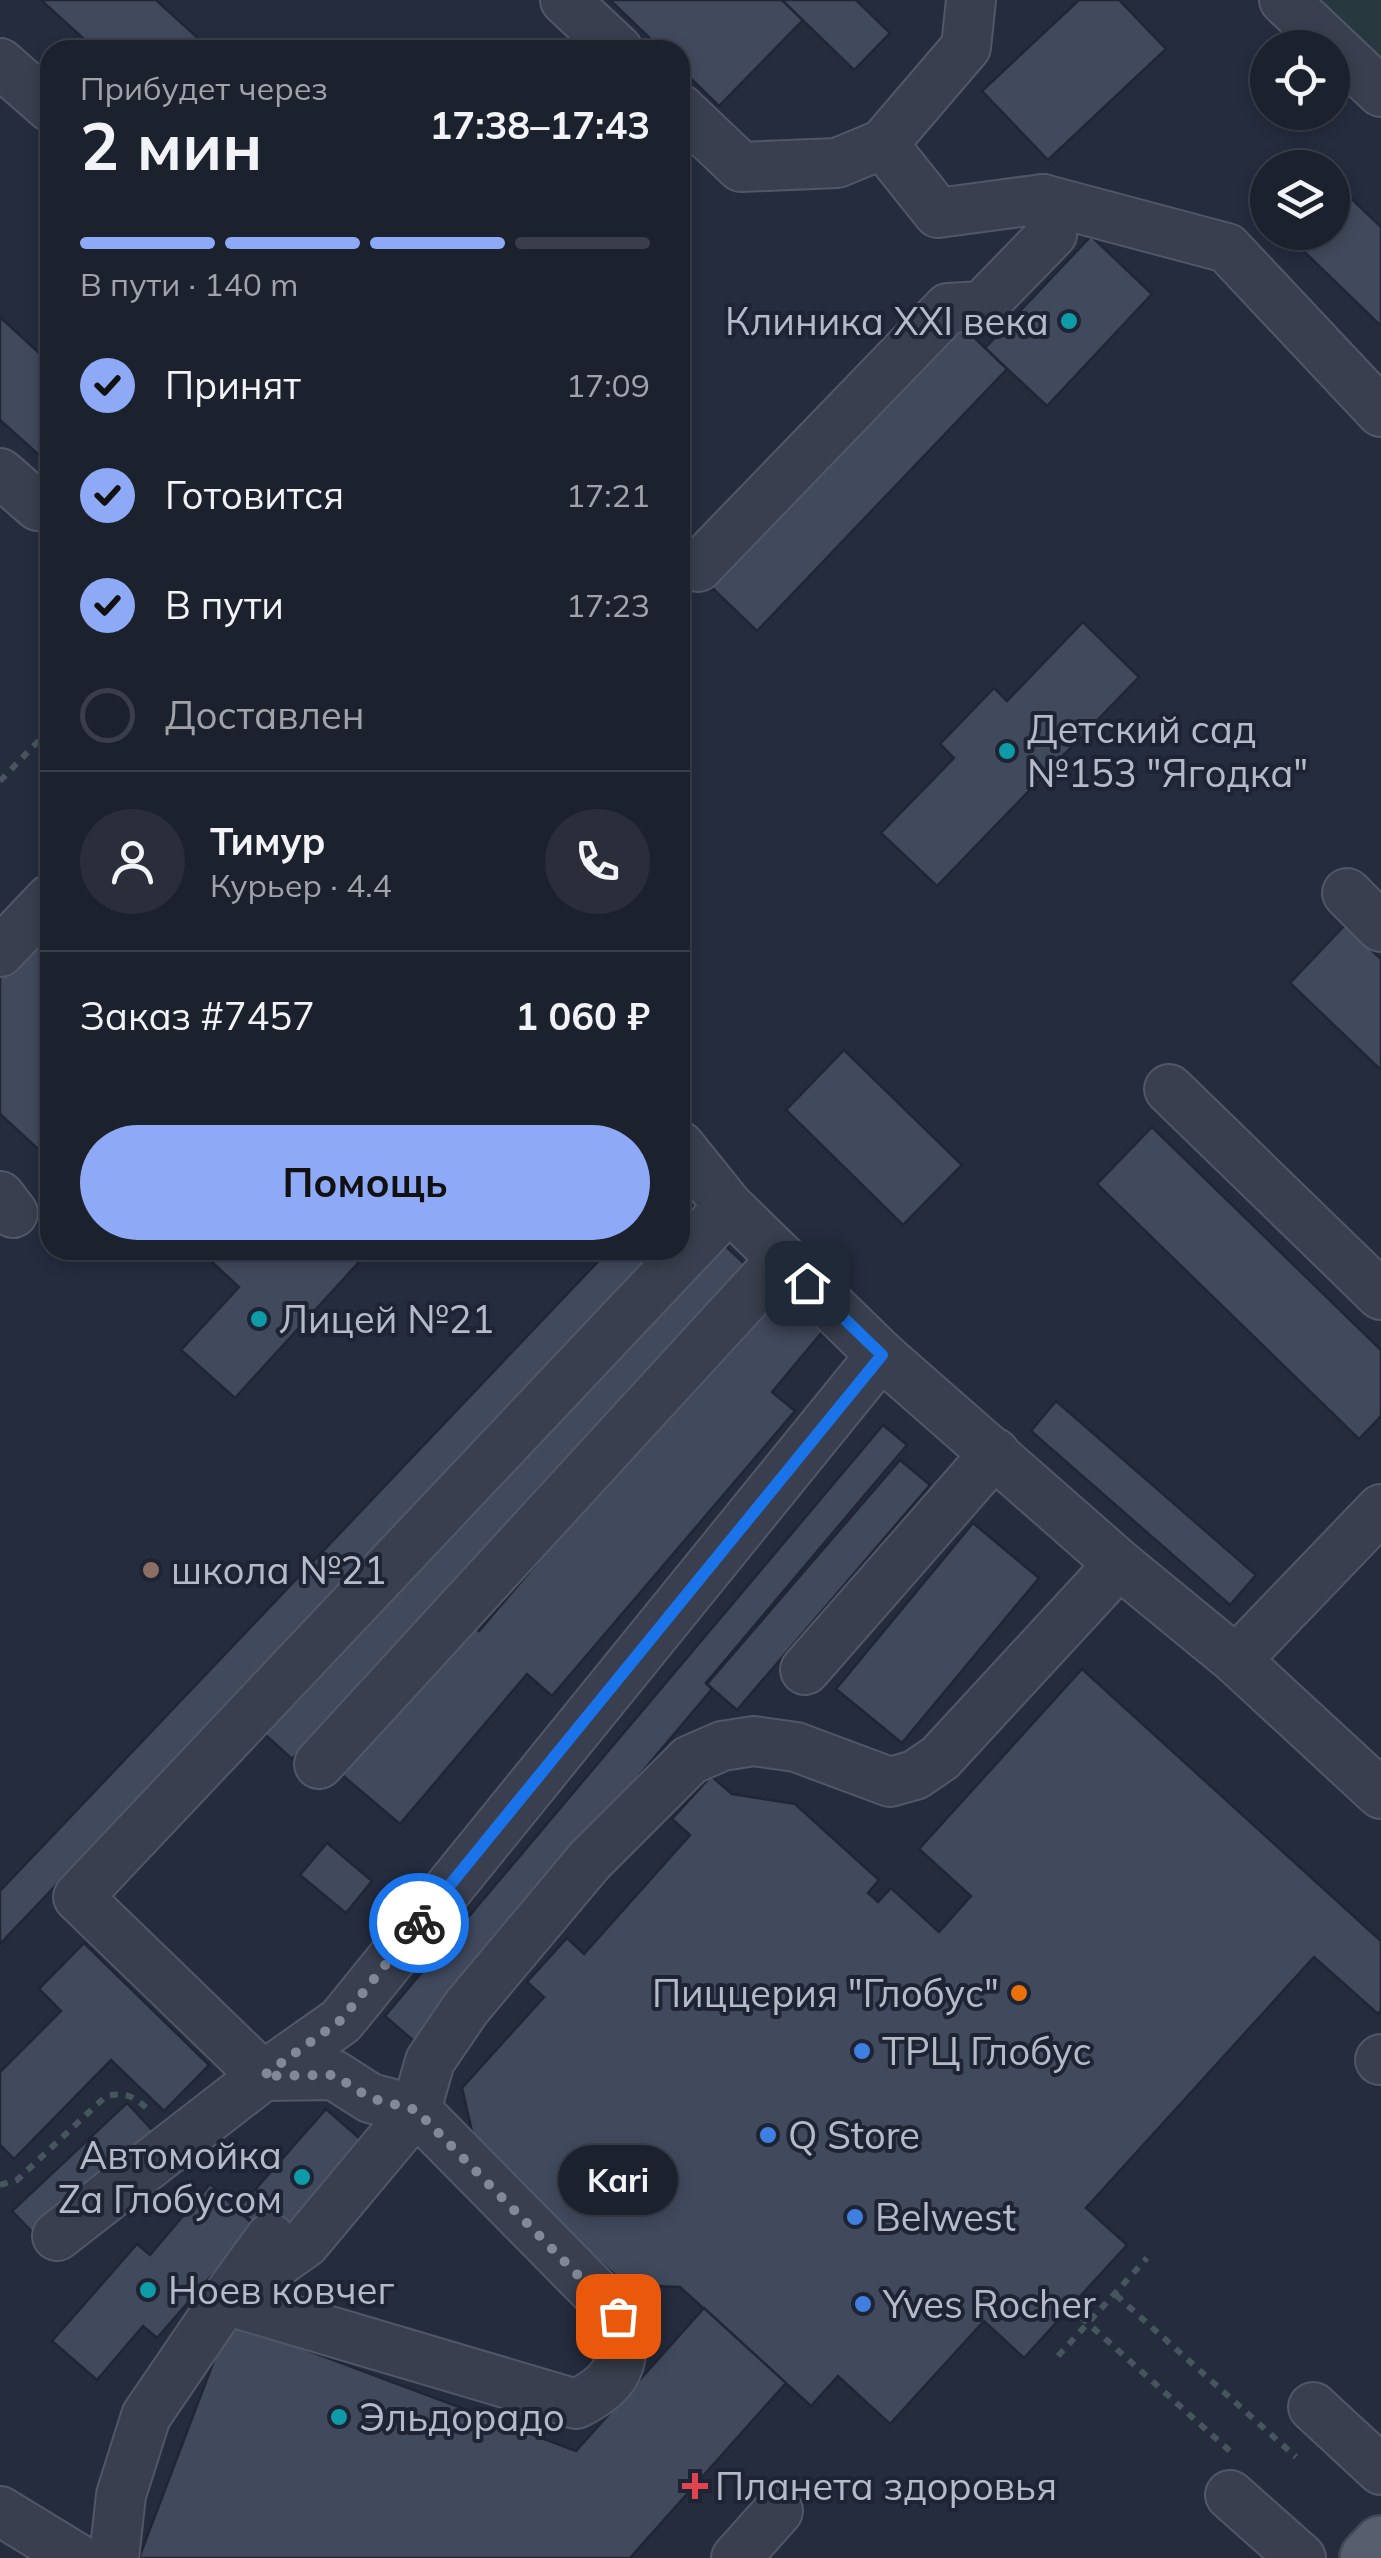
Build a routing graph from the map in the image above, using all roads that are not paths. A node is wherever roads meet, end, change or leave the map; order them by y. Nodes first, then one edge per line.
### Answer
1 (565, 0) edge
2 (972, 0) edge
3 (1284, 0) edge
4 (607, 40) edge
5 (0, 63) edge
6 (1381, 92) edge
7 (40, 98) edge
8 (690, 118) edge
9 (883, 144) junction
10 (1043, 200) junction
11 (1381, 412) edge
12 (0, 473) edge
13 (38, 506) dead end
14 (698, 566) dead end
15 (1347, 893) dead end
16 (40, 910) edge
17 (1381, 926) edge
18 (0, 952) edge
19 (1169, 1089) dead end
20 (690, 1158) edge
21 (729, 1207) junction
22 (690, 1248) edge
23 (782, 1259) junction
24 (679, 1260) edge
25 (1381, 1295) edge
26 (882, 1355) junction
27 (995, 1454) junction
28 (1381, 1508) edge
29 (1119, 1564) junction
30 (1236, 1660) junction
31 (805, 1670) dead end
32 (319, 1764) dead end
33 (1381, 1794) edge
34 (263, 2076) junction
35 (416, 2110) junction
36 (57, 2236) dead end
37 (270, 2238) dead end
38 (225, 2300) junction
39 (1313, 2407) dead end
40 (1381, 2470) edge
41 (1236, 2478) road end
42 (0, 2511) edge
43 (778, 2511) dead end
44 (1381, 2544) edge
45 (76, 2558) edge
46 (114, 2558) edge
47 (736, 2558) edge
48 (1301, 2558) edge
49 (1368, 2558) edge

1 - 4 lane
2 - 9 lane
3 - 6 lane
5 - 7 lane
8 - 9 lane
9 - 10 lane
10 - 11 lane
10 - 14 lane
12 - 13 lane
15 - 17 lane
16 - 18 lane
19 - 25 lane
20 - 21 lane
21 - 22 lane
21 - 23 lane
23 - 26 lane
23 - 32 lane
24 - 34 lane
26 - 27 lane
26 - 34 lane
27 - 29 lane
27 - 31 lane
28 - 30 lane
29 - 30 lane
29 - 35 lane
30 - 33 lane
34 - 35 lane
34 - 36 lane
35 - 38 lane
35 - 38 lane
37 - 38 lane
38 - 46 lane
39 - 40 lane
41 - 48 lane
42 - 45 lane
43 - 47 lane
44 - 49 main road

